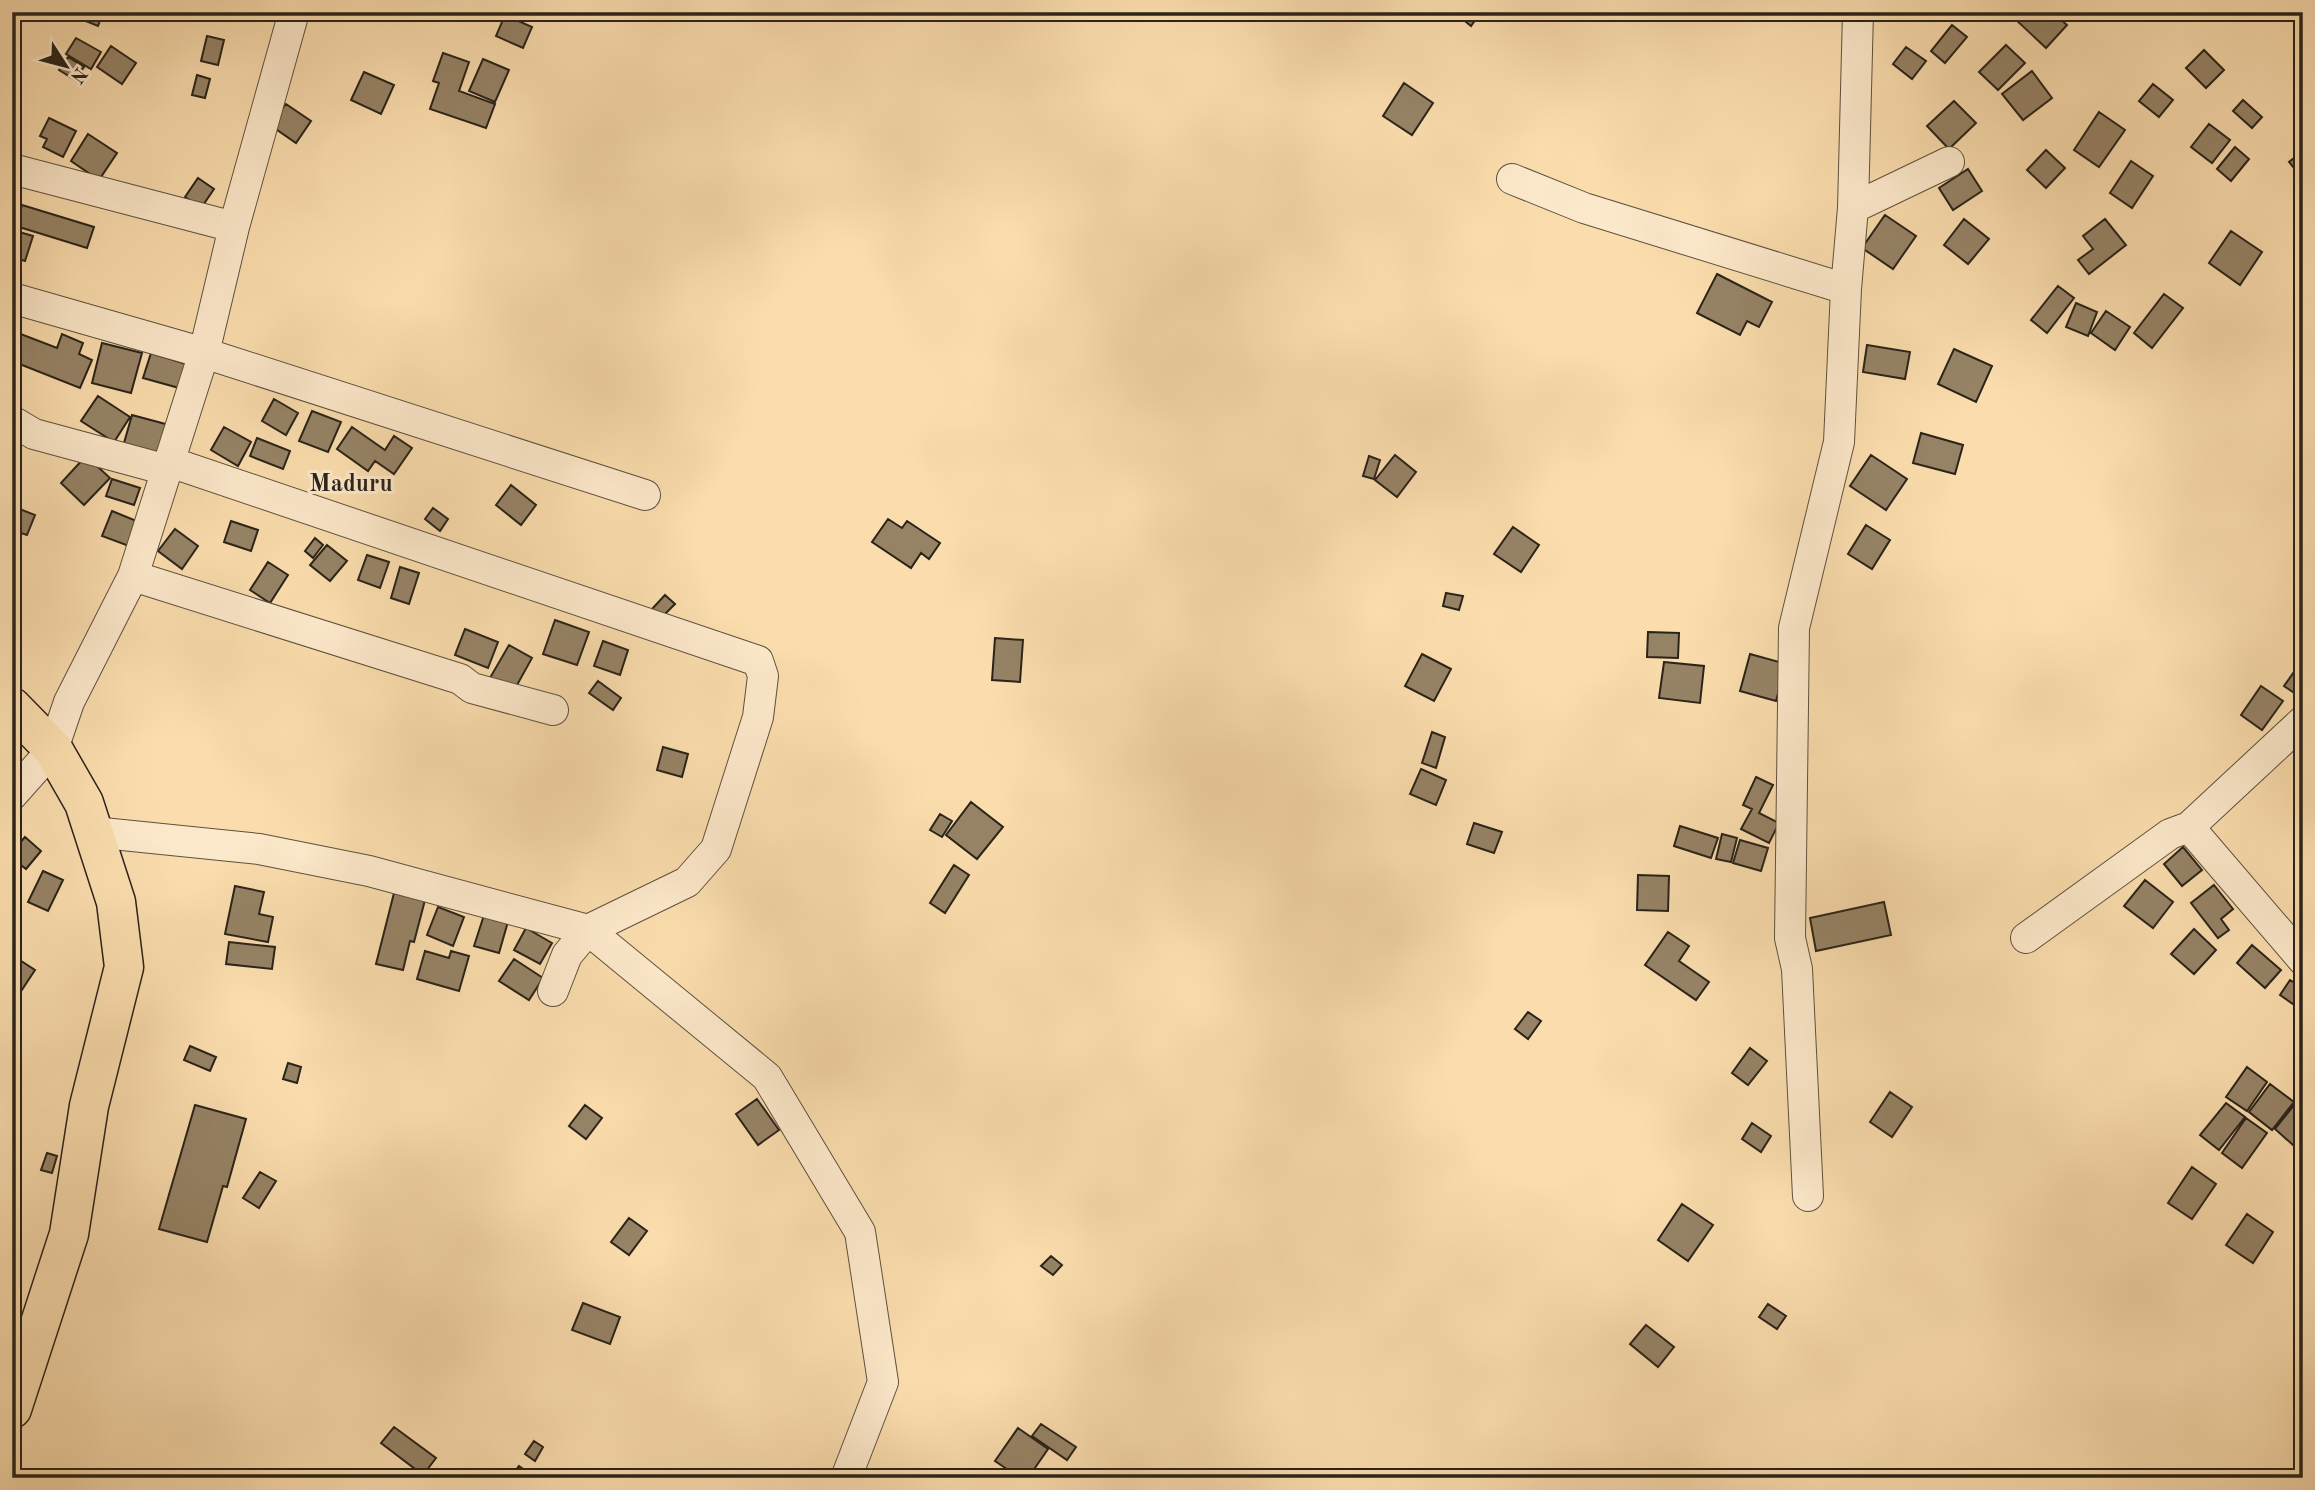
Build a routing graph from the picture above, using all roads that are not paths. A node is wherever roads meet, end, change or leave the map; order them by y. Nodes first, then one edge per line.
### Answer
1 (294, 12) edge
2 (1858, 12) edge
3 (1950, 162) dead end
4 (12, 169) edge
5 (1512, 179) dead end
6 (1853, 208) junction
7 (234, 227) junction
8 (1846, 289) junction
9 (12, 298) edge
10 (204, 354) junction
11 (12, 421) edge
12 (169, 466) junction
13 (645, 495) dead end
14 (133, 576) junction
15 (12, 707) edge
16 (553, 710) dead end
17 (2303, 721) edge
18 (53, 749) junction
19 (12, 796) edge
20 (2189, 827) junction
21 (93, 832) junction
22 (588, 930) junction
23 (2025, 938) dead end
24 (2303, 960) edge
25 (553, 991) dead end
26 (1808, 1196) dead end
27 (12, 1409) edge
28 (846, 1478) edge

1 - 7 street
2 - 6 street
3 - 6 street
4 - 7 street
5 - 8 street
6 - 8 street
7 - 10 street
8 - 26 street
9 - 10 street
10 - 12 street
10 - 13 street
11 - 12 street
12 - 14 street
12 - 22 street
14 - 16 street
14 - 18 street
15 - 18 main road
17 - 20 street
18 - 19 street
18 - 21 main road
20 - 23 street
20 - 24 street
21 - 22 street
21 - 27 main road
22 - 25 street
22 - 28 street

